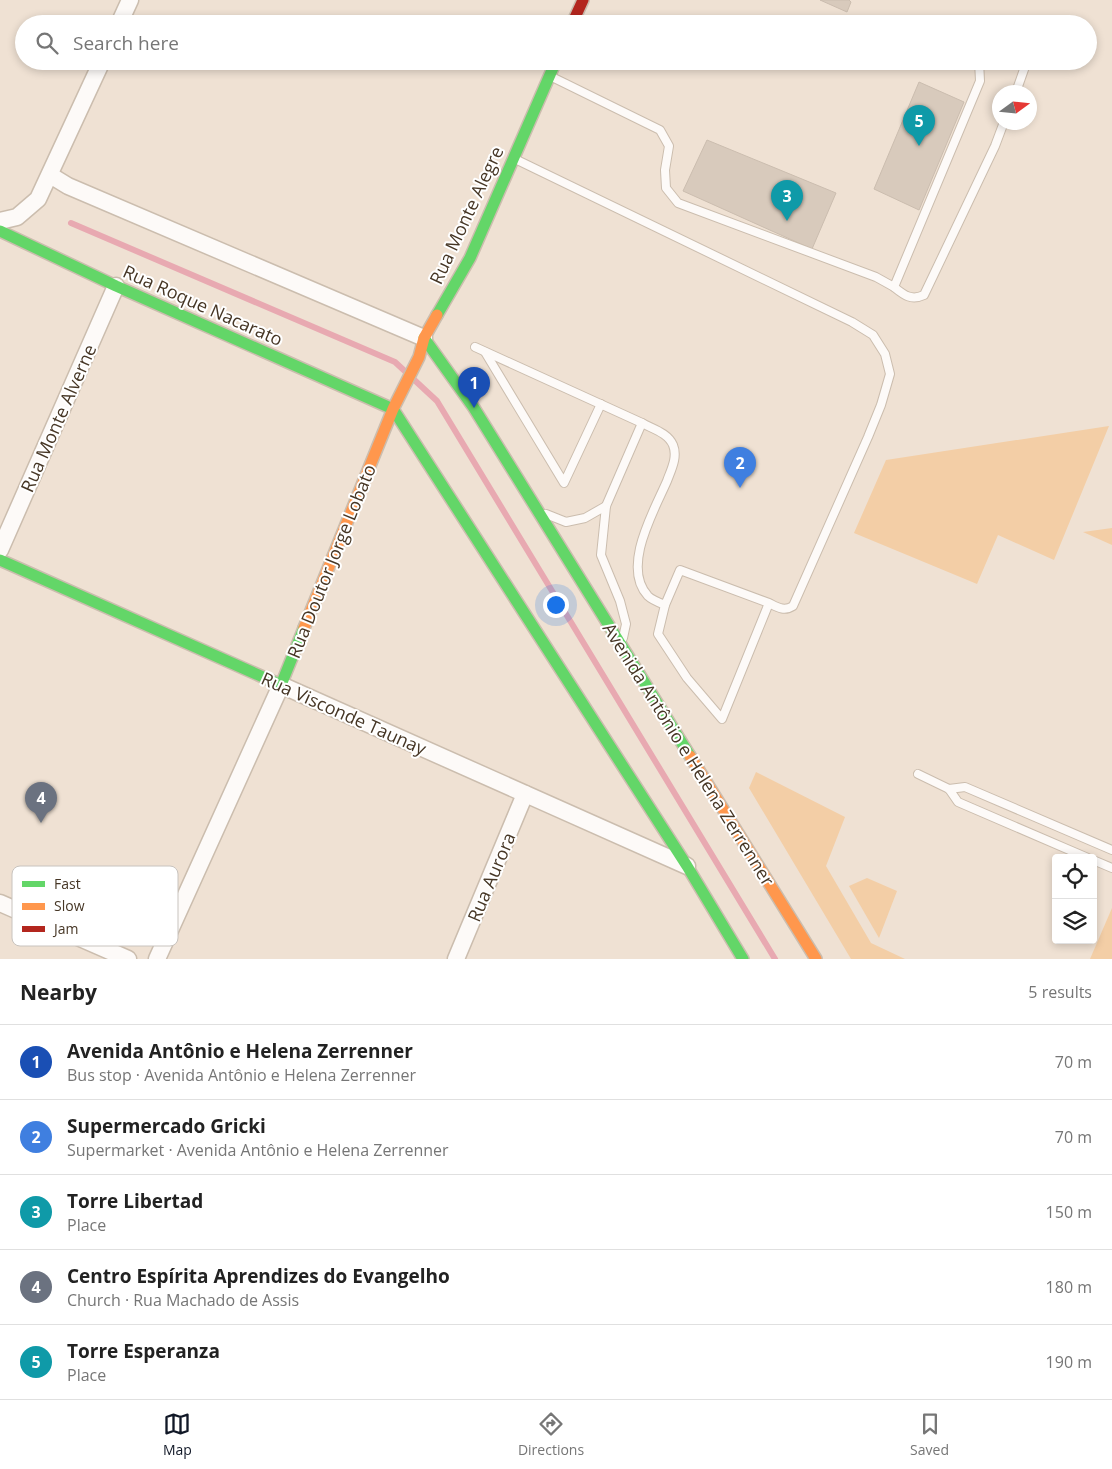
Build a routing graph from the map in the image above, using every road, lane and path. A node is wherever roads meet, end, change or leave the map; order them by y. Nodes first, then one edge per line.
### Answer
1 (130, 0) edge
2 (583, 0) edge
3 (123, 15) edge
4 (576, 15) edge
5 (98, 70) edge
6 (552, 70) edge
7 (556, 70) edge
8 (979, 70) edge
9 (1024, 70) edge
10 (1018, 85) edge
11 (1001, 130) edge
12 (513, 158) junction
13 (50, 175) junction
14 (0, 221) edge
15 (0, 231) edge
16 (116, 286) junction
17 (894, 287) junction
18 (424, 338) junction
19 (475, 347) dead end
20 (485, 352) junction
21 (601, 404) junction
22 (393, 409) junction
23 (642, 423) junction
24 (606, 506) junction
25 (538, 511) junction
26 (0, 550) edge
27 (0, 560) edge
28 (769, 603) junction
29 (665, 605) junction
30 (622, 645) junction
31 (281, 685) junction
32 (918, 774) dead end
33 (949, 789) junction
34 (525, 794) junction
35 (1112, 850) edge
36 (1079, 854) edge
37 (1097, 862) edge
38 (687, 866) junction
39 (1112, 868) edge
40 (0, 903) edge
41 (12, 908) edge
42 (178, 911) edge
43 (98, 946) edge
44 (162, 946) edge
45 (128, 959) edge
46 (156, 959) edge
47 (456, 959) edge
48 (742, 959) edge
49 (816, 959) edge

1 - 3 street
2 - 4 street
5 - 13 street
6 - 12 street, Rua Monte Alegre
7 - 17 lane
8 - 17 lane
9 - 10 lane
11 - 17 lane
12 - 18 street, Rua Monte Alegre
12 - 28 lane
13 - 14 street
13 - 18 street
15 - 16 street, Rua Roque Nacarato
16 - 22 street, Rua Roque Nacarato
16 - 26 street, Rua Monte Alverne
18 - 22 street, Rua Monte Alegre
18 - 25 street, Avenida Antônio e Helena Zerrenner
19 - 20 lane
20 - 21 lane
20 - 21 lane
21 - 23 lane
22 - 31 street, Rua Doutor Jorge Lobato
22 - 38 street
23 - 24 lane
23 - 29 lane
24 - 25 lane
24 - 30 lane
25 - 30 street, Avenida Antônio e Helena Zerrenner
27 - 31 street, Rua Visconde Taunay
28 - 29 lane
28 - 29 lane
30 - 49 street, Avenida Antônio e Helena Zerrenner
31 - 34 street, Rua Visconde Taunay
31 - 42 street, Rua Doutor Jorge Lobato
32 - 33 lane
33 - 35 lane
33 - 36 lane
34 - 38 street, Rua Visconde Taunay
34 - 47 street, Rua Aurora
37 - 39 lane
38 - 48 street
40 - 41 street
43 - 45 street
44 - 46 street, Rua Doutor Jorge Lobato

